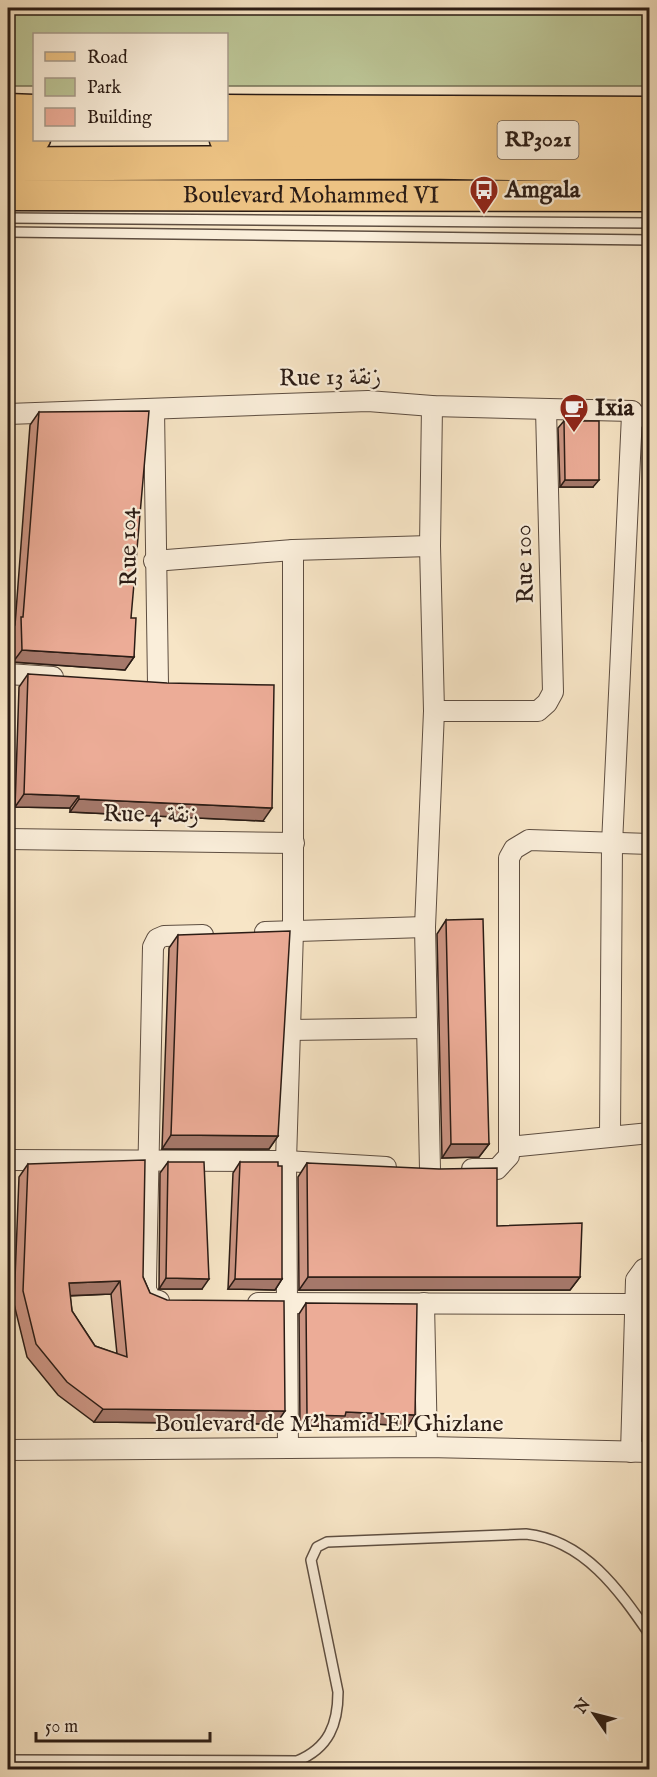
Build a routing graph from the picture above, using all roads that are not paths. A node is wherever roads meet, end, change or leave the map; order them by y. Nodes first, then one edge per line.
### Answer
1 (8, 109) edge
2 (33, 110) edge
3 (228, 110) edge
4 (650, 112) edge
5 (8, 137) edge
6 (33, 137) edge
7 (228, 138) edge
8 (650, 141) edge
9 (427, 150) junction
10 (8, 164) edge
11 (650, 166) edge
12 (8, 195) edge
13 (650, 196) edge
14 (8, 218) edge
15 (650, 223) edge
16 (8, 232) edge
17 (650, 240) edge
18 (432, 406) junction
19 (154, 409) junction
20 (546, 409) junction
21 (8, 414) edge
22 (641, 416) edge
23 (430, 546) junction
24 (293, 550) junction
25 (154, 561) junction
26 (8, 674) edge
27 (77, 679) edge
28 (135, 683) edge
29 (158, 684) junction
30 (180, 684) edge
31 (271, 685) edge
32 (293, 686) junction
33 (434, 711) junction
34 (8, 839) edge
35 (294, 843) junction
36 (612, 844) junction
37 (650, 844) edge
38 (425, 927) junction
39 (293, 932) junction
40 (246, 933) edge
41 (223, 934) edge
42 (427, 1028) junction
43 (290, 1030) junction
44 (650, 1133) edge
45 (610, 1135) junction
46 (508, 1147) junction
47 (8, 1160) edge
48 (147, 1160) junction
49 (285, 1161) junction
50 (430, 1170) junction
51 (650, 1267) edge
52 (181, 1302) edge
53 (240, 1303) edge
54 (424, 1303) junction
55 (287, 1304) junction
56 (634, 1304) junction
57 (427, 1447) junction
58 (288, 1448) junction
59 (8, 1450) edge
60 (640, 1452) edge
61 (650, 1635) edge
62 (8, 1760) edge
63 (285, 1765) edge

1 - 2 main road
3 - 4 main road
5 - 6 highway
7 - 9 highway, RP3021
8 - 9 highway, RP3021
9 - 10 highway, RP3021
9 - 11 highway, RP3021
12 - 13 main road, Boulevard Mohammed VI
14 - 15 lane
16 - 17 lane
18 - 19 street, Rue 13 زنقة
18 - 20 street, Rue 13 زنقة
18 - 23 street
19 - 21 street, Rue 13 زنقة
19 - 25 street, Rue 104
20 - 22 street, Rue 13 زنقة
20 - 33 street, Rue 100
22 - 36 street
23 - 24 street
23 - 33 street
24 - 25 street
24 - 32 street
25 - 29 street, Rue 104
26 - 27 street
28 - 29 street
29 - 30 street
31 - 32 street
32 - 35 street
33 - 38 street
34 - 35 street, Rue 4 زنقة
35 - 39 street
36 - 37 street
36 - 45 street
36 - 46 street
38 - 39 street
38 - 42 street
39 - 40 street
39 - 43 street
41 - 48 street
42 - 43 street
42 - 50 street
43 - 49 street
44 - 45 street
45 - 46 street
46 - 50 street
47 - 48 street
48 - 49 street
48 - 52 street
49 - 50 street
49 - 55 street
51 - 56 street
53 - 55 street
54 - 55 street
54 - 56 street
54 - 57 street
55 - 58 street
56 - 60 street
57 - 58 street, Boulevard de M'hamid El Ghizlane
57 - 60 street, Boulevard de M'hamid El Ghizlane
58 - 59 street, Boulevard de M'hamid El Ghizlane
61 - 63 lane
62 - 63 lane

